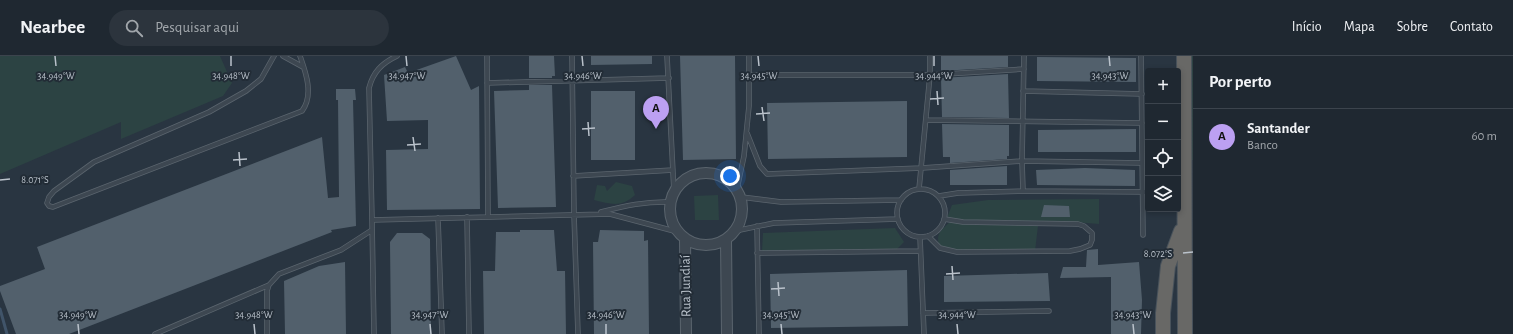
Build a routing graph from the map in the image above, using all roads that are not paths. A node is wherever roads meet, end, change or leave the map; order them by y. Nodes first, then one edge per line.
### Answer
1 (274, 56) edge
2 (284, 56) edge
3 (300, 56) edge
4 (397, 56) edge
5 (487, 56) edge
6 (572, 56) edge
7 (668, 56) edge
8 (749, 56) edge
9 (930, 56) edge
10 (1024, 56) edge
11 (1141, 56) edge
12 (1176, 56) edge
13 (1184, 56) edge
14 (304, 67) junction
15 (1024, 69) junction
16 (749, 75) junction
17 (930, 75) junction
18 (669, 78) junction
19 (573, 82) junction
20 (488, 83) junction
21 (1023, 91) junction
22 (1142, 94) junction
23 (1185, 104) junction
24 (926, 120) junction
25 (1023, 121) junction
26 (1142, 123) junction
27 (747, 133) junction
28 (1022, 161) junction
29 (1142, 163) junction
30 (922, 168) junction
31 (673, 170) junction
32 (573, 176) junction
33 (1182, 176) edge
34 (919, 189) junction
35 (1024, 191) junction
36 (674, 192) junction
37 (1145, 192) edge
38 (739, 193) junction
39 (1142, 193) junction
40 (939, 196) junction
41 (901, 200) junction
42 (671, 202) junction
43 (594, 213) junction
44 (574, 214) junction
45 (467, 217) junction
46 (488, 217) junction
47 (1186, 217) junction
48 (438, 218) junction
49 (898, 219) junction
50 (944, 219) junction
51 (372, 220) junction
52 (757, 226) junction
53 (372, 230) junction
54 (735, 231) junction
55 (682, 235) junction
56 (1143, 235) dead end
57 (928, 236) junction
58 (920, 237) junction
59 (726, 239) junction
60 (920, 251) junction
61 (757, 253) junction
62 (268, 284) junction
63 (1049, 311) dead end
64 (923, 313) junction
65 (155, 334) edge
66 (267, 334) edge
67 (374, 334) edge
68 (442, 334) edge
69 (469, 334) edge
70 (578, 334) edge
71 (686, 334) edge
72 (728, 334) edge
73 (759, 334) edge
74 (924, 334) edge
75 (1163, 334) edge
76 (1185, 334) edge

1 - 14 lane
2 - 14 lane
3 - 14 lane
4 - 51 lane
5 - 20 lane
6 - 19 lane
7 - 18 lane
8 - 16 lane
9 - 17 lane
10 - 15 lane
11 - 22 lane
12 - 23 highway
13 - 23 highway
15 - 17 lane
15 - 21 lane
16 - 17 lane
16 - 27 lane
17 - 24 lane
18 - 19 lane
18 - 31 lane
19 - 20 lane
19 - 32 lane
20 - 46 lane
21 - 22 lane
21 - 25 lane
22 - 26 lane
23 - 33 highway
24 - 25 lane
24 - 30 lane
25 - 26 lane
25 - 28 lane
26 - 29 lane
27 - 30 lane
27 - 38 lane
28 - 29 lane
28 - 30 lane
28 - 35 lane
29 - 39 lane
30 - 34 lane
31 - 32 lane
31 - 36 lane
32 - 44 lane
33 - 47 highway
34 - 40 lane
34 - 41 lane
35 - 39 lane
35 - 40 lane
36 - 38 street
36 - 42 street
37 - 39 lane
38 - 41 lane
38 - 54 street
39 - 56 lane
40 - 50 lane
41 - 49 lane
42 - 43 lane
42 - 55 street
43 - 44 lane
43 - 55 lane
44 - 46 lane
44 - 70 lane
45 - 46 lane
45 - 48 lane
45 - 69 lane
47 - 75 highway
47 - 76 highway
48 - 51 lane
48 - 68 lane
49 - 52 lane
49 - 58 lane
50 - 57 lane
50 - 57 lane
51 - 53 lane
52 - 54 lane
52 - 61 lane
53 - 62 lane
53 - 67 lane
54 - 59 street
55 - 59 street
55 - 71 street, Rua Jundiaí
57 - 58 lane
58 - 60 lane
59 - 72 street
60 - 61 lane
60 - 64 lane
61 - 73 lane
62 - 65 lane
62 - 66 lane
63 - 64 lane
64 - 74 lane

